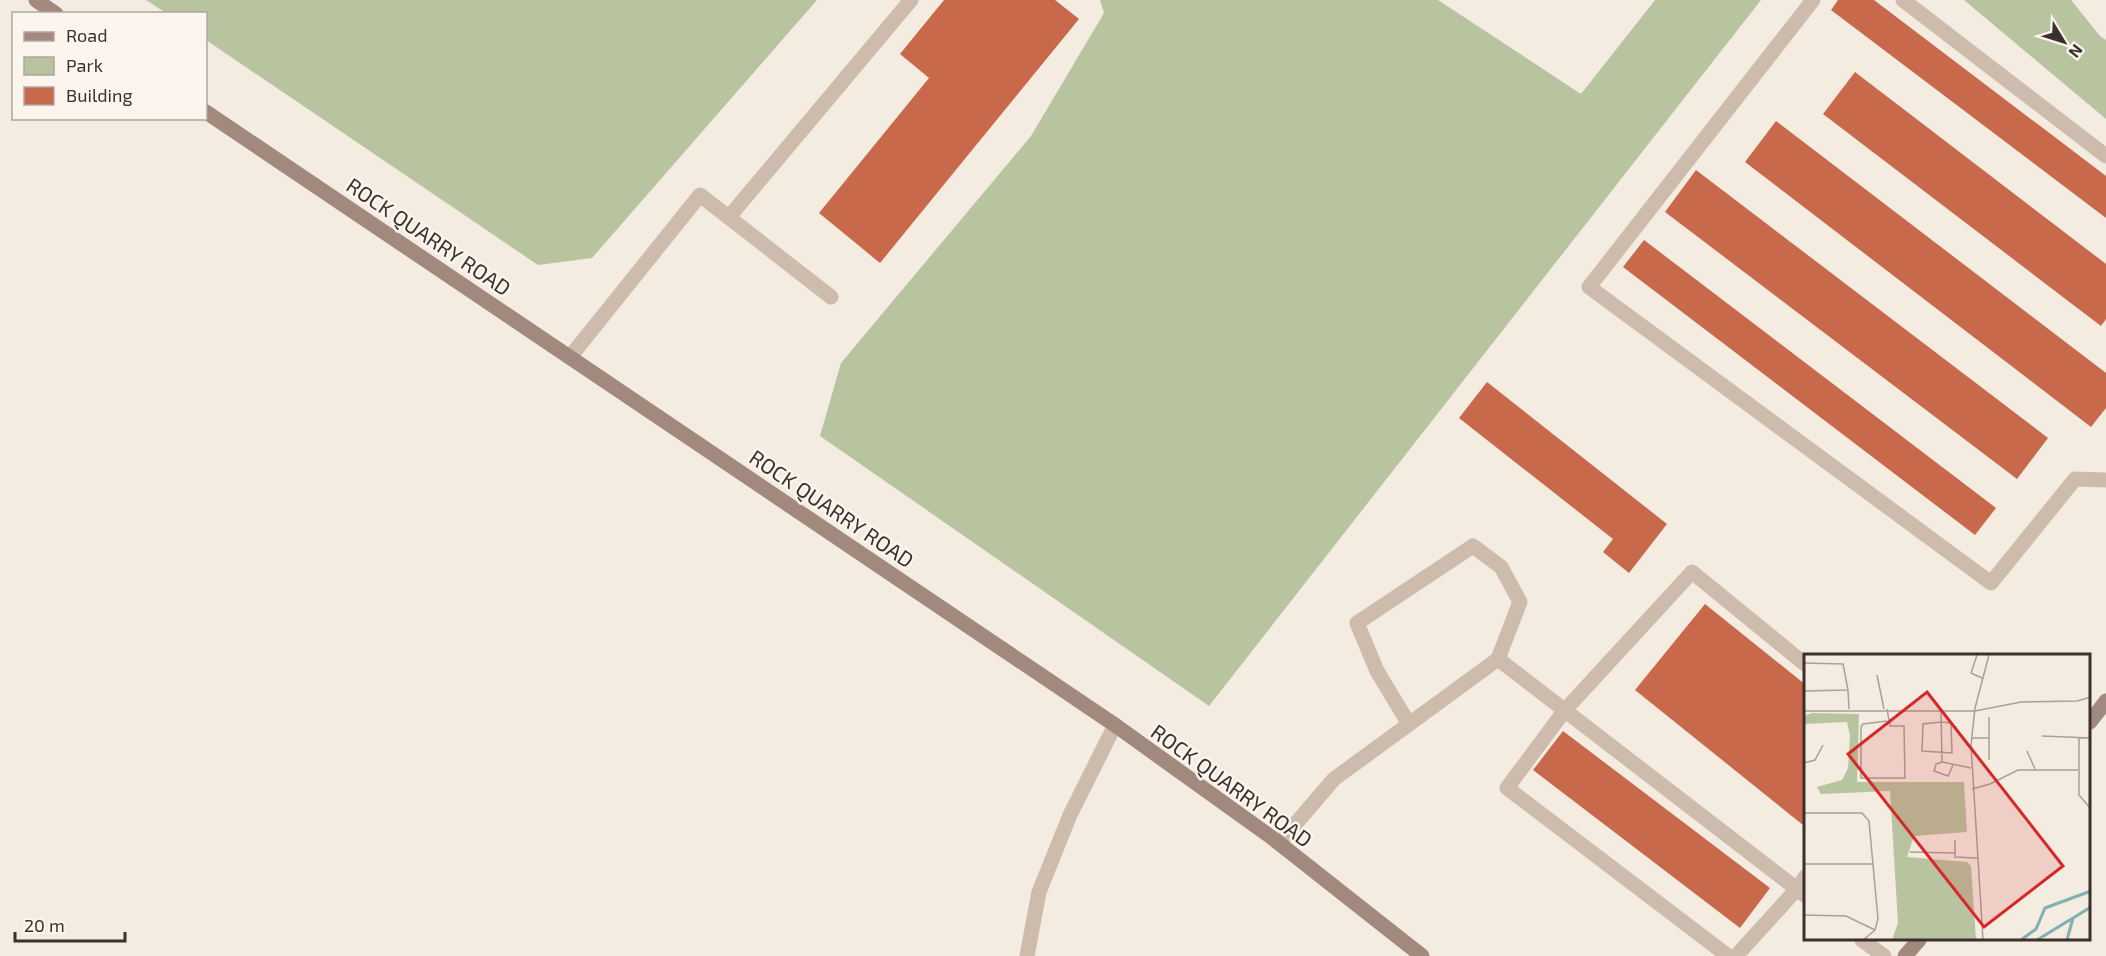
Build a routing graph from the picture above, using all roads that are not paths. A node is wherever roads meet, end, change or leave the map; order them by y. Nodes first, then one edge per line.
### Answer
1 (36, 0) edge
2 (910, 0) edge
3 (1813, 0) edge
4 (1903, 0) edge
5 (53, 12) edge
6 (207, 113) edge
7 (2106, 156) edge
8 (729, 217) junction
9 (831, 297) dead end
10 (570, 357) junction
11 (2106, 480) edge
12 (1498, 659) junction
13 (1804, 663) edge
14 (2106, 701) edge
15 (1564, 710) junction
16 (2091, 721) edge
17 (1409, 724) junction
18 (1115, 725) junction
19 (1279, 843) junction
20 (1802, 893) edge
21 (1865, 941) edge
22 (1917, 941) edge
23 (1028, 956) edge
24 (1422, 956) edge
25 (1728, 956) edge
26 (1736, 956) edge
27 (1884, 956) edge
28 (1905, 956) edge

1 - 5 street
2 - 8 street
3 - 11 street
4 - 7 street
6 - 10 street, ROCK QUARRY ROAD
8 - 9 street
8 - 10 street
10 - 18 street, ROCK QUARRY ROAD
12 - 15 street
12 - 17 street
12 - 17 street
13 - 15 street
14 - 16 street
15 - 20 street
15 - 25 street
17 - 19 street
18 - 19 street, ROCK QUARRY ROAD
18 - 23 street
19 - 24 street, ROCK QUARRY ROAD
20 - 26 street
21 - 27 street
22 - 28 street

